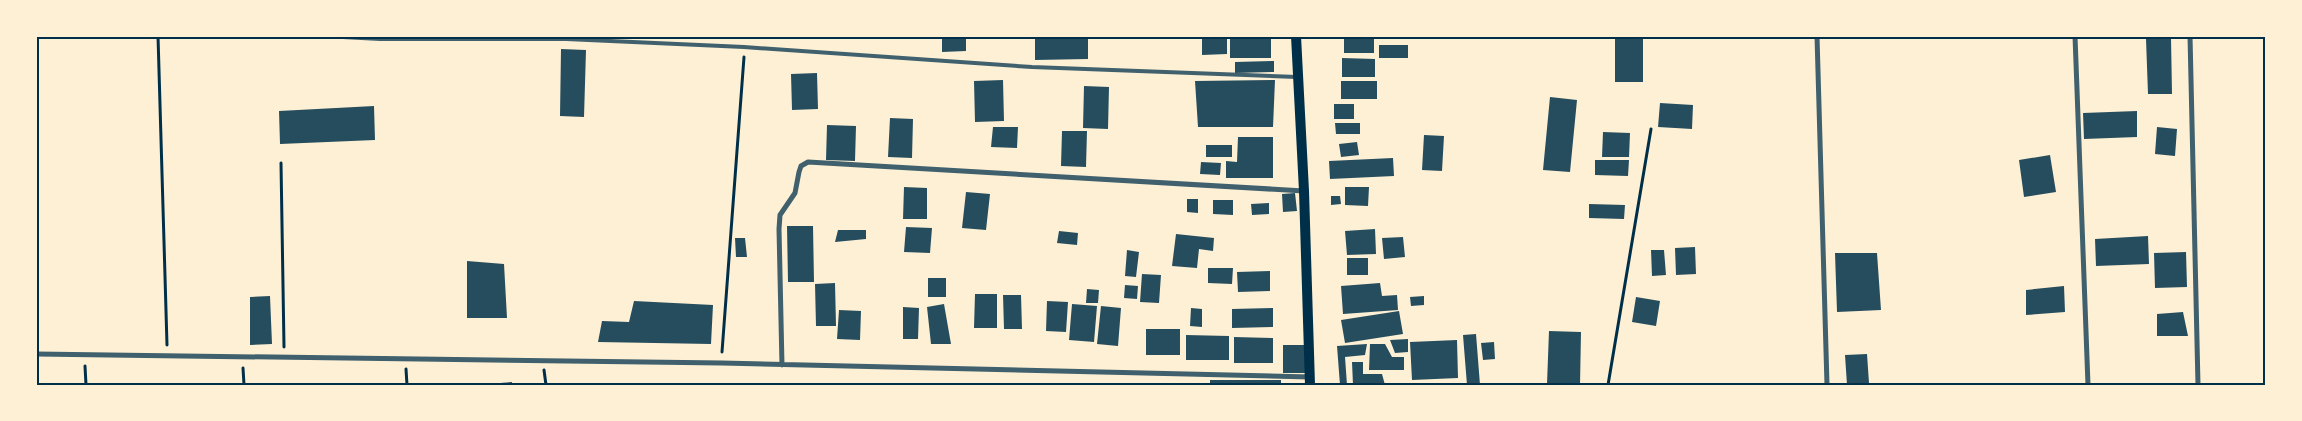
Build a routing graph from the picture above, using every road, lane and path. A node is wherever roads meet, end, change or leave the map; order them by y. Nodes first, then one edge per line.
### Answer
1 (158, 36) edge
2 (324, 36) edge
3 (1296, 36) edge
4 (1817, 36) edge
5 (2075, 36) edge
6 (2190, 36) edge
7 (744, 47) junction
8 (1297, 77) junction
9 (1651, 129) dead end
10 (281, 164) dead end
11 (1304, 191) junction
12 (36, 354) edge
13 (85, 355) junction
14 (167, 356) junction
15 (284, 357) junction
16 (722, 363) junction
17 (782, 364) junction
18 (1310, 381) edge
19 (86, 385) edge
20 (1608, 385) edge
21 (1827, 385) edge
22 (2088, 385) edge
23 (2198, 385) edge

1 - 14 path
2 - 7 lane
3 - 8 main road
4 - 21 street
5 - 22 street
6 - 23 street
7 - 8 lane
7 - 16 path
8 - 11 main road
9 - 20 path
10 - 15 path
11 - 17 street
11 - 18 main road
12 - 13 street
13 - 14 street
13 - 19 path
14 - 15 street
15 - 16 street
16 - 17 street
17 - 18 street

